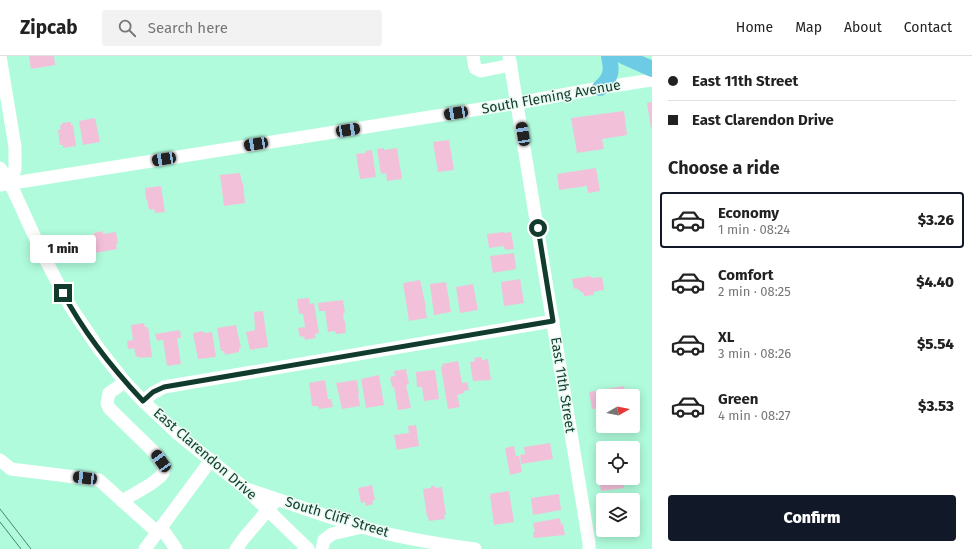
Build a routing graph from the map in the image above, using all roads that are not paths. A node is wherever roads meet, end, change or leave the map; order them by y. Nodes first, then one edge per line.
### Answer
1 (0, 56) edge
2 (473, 56) edge
3 (609, 56) edge
4 (623, 56) edge
5 (510, 61) edge
6 (652, 69) edge
7 (652, 80) edge
8 (600, 88) junction
9 (518, 103) junction
10 (0, 168) edge
11 (5, 184) edge
12 (553, 321) junction
13 (125, 382) junction
14 (143, 401) junction
15 (0, 460) edge
16 (211, 460) junction
17 (246, 489) junction
18 (278, 499) junction
19 (122, 501) junction
20 (268, 510) junction
21 (362, 527) junction
22 (159, 530) junction
23 (145, 549) edge
24 (176, 549) edge
25 (236, 549) edge
26 (308, 549) edge
27 (322, 549) edge
28 (475, 549) edge
29 (589, 549) edge

1 - 11 street
2 - 5 street
3 - 8 main road
4 - 6 main road
5 - 9 street, East 11th Street
7 - 8 street, South Fleming Avenue
8 - 9 street, South Fleming Avenue
9 - 11 street, South Fleming Avenue
9 - 12 street, East 11th Street
10 - 11 street, East Clarendon Drive
11 - 13 street, East Clarendon Drive
12 - 14 street
12 - 29 street, East 11th Street
13 - 14 street, East Clarendon Drive
13 - 19 street
14 - 16 street, East Clarendon Drive
15 - 19 street
16 - 17 street, East Clarendon Drive
16 - 22 street
17 - 18 street, South Cliff Street
17 - 20 street, East Clarendon Drive
18 - 20 street
18 - 21 street, South Cliff Street
19 - 22 street
20 - 25 street
20 - 26 street, East Clarendon Drive
21 - 27 street
21 - 28 street, South Cliff Street
22 - 23 street
22 - 24 street

